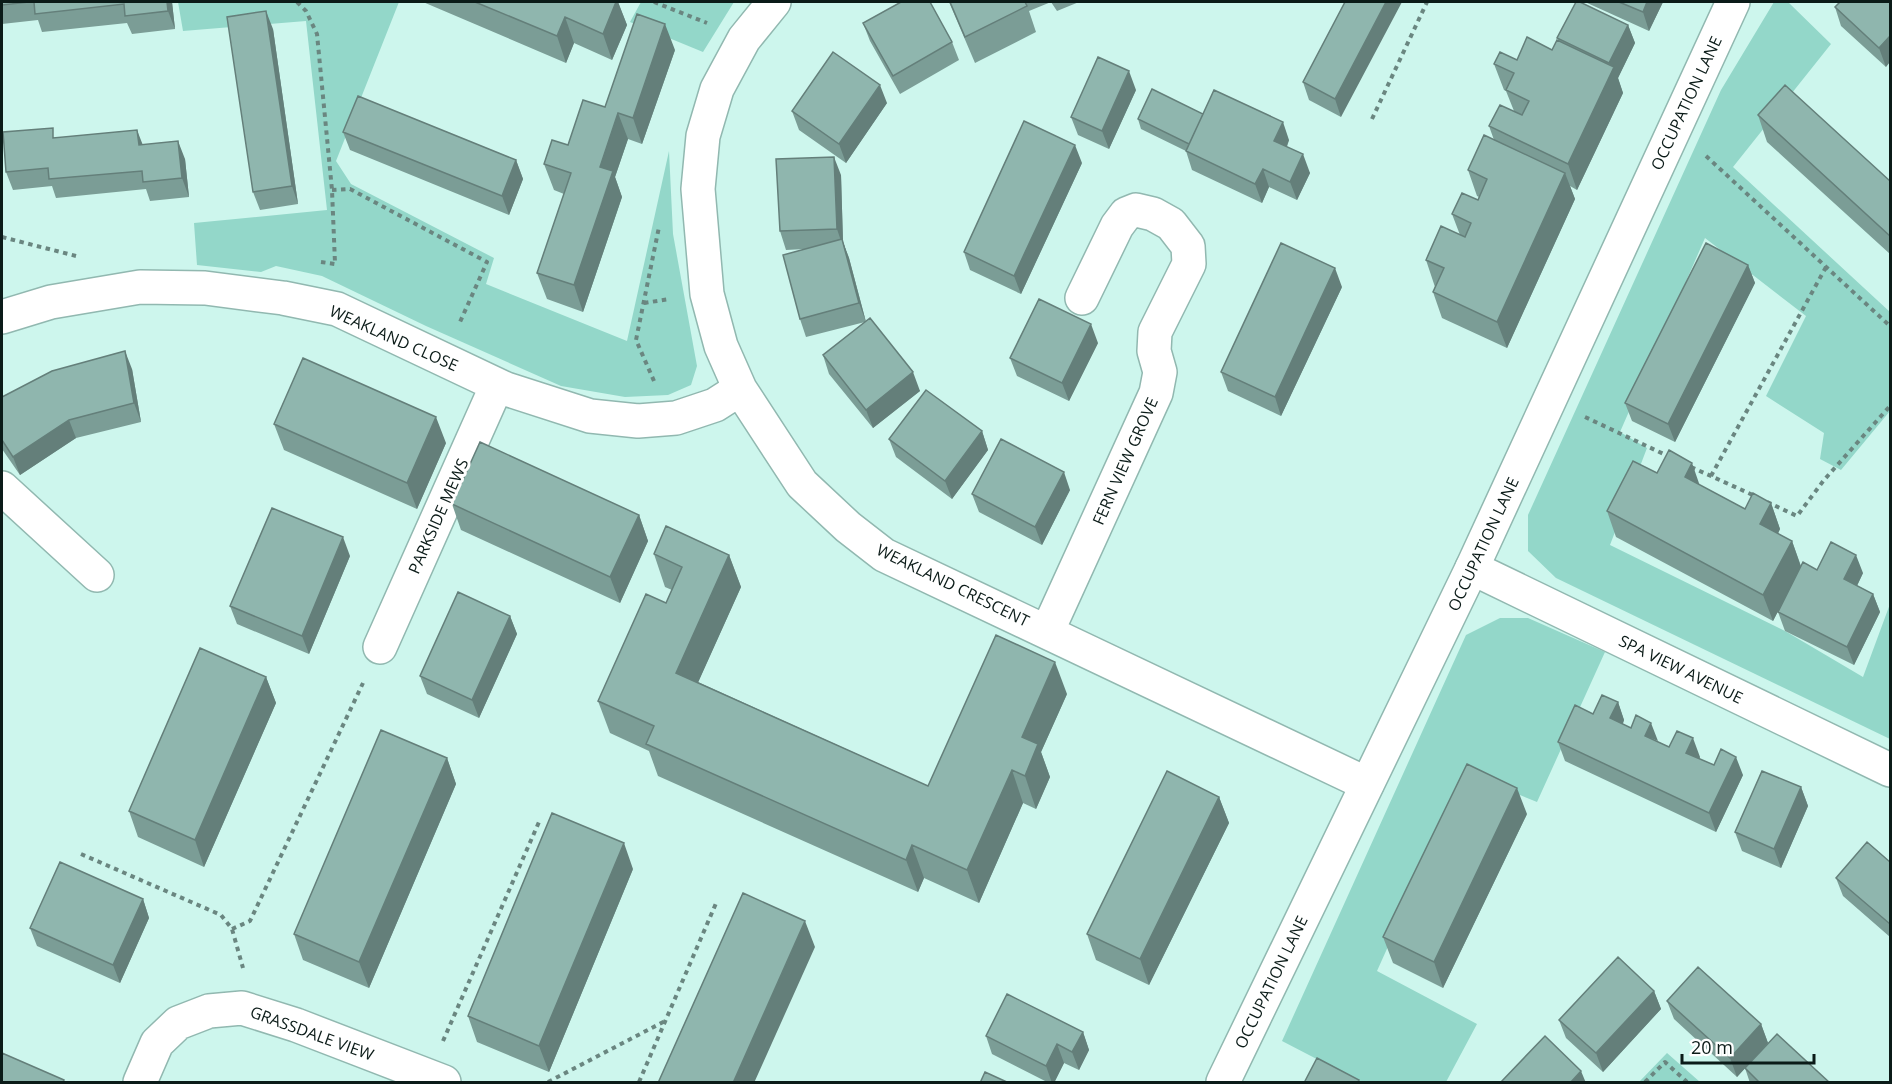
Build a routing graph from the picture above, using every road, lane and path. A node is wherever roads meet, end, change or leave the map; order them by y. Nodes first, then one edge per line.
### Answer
1 (297, 2) edge
2 (654, 2) edge
3 (774, 2) edge
4 (1427, 2) edge
5 (1733, 2) edge
6 (744, 39) junction
7 (1372, 119) dead end
8 (1675, 127) junction
9 (332, 190) junction
10 (660, 221) dead end
11 (1826, 267) junction
12 (1082, 298) dead end
13 (337, 309) junction
14 (2, 317) edge
15 (1890, 326) edge
16 (443, 359) junction
17 (497, 385) junction
18 (740, 389) junction
19 (1548, 401) junction
20 (1890, 406) edge
21 (676, 418) junction
22 (1679, 461) edge
23 (1690, 466) edge
24 (1711, 476) junction
25 (2, 488) edge
26 (1472, 568) junction
27 (97, 575) dead end
28 (1047, 632) junction
29 (380, 647) joint
30 (1890, 770) edge
31 (1367, 784) junction
32 (539, 822) dead end
33 (81, 854) dead end
34 (717, 901) dead end
35 (232, 929) junction
36 (255, 1012) junction
37 (667, 1019) junction
38 (436, 1079) edge
39 (140, 1083) edge
40 (548, 1083) edge
41 (639, 1083) edge
42 (1222, 1083) edge
43 (1645, 1083) edge
44 (1687, 1083) edge

1 - 9 path
2 - 6 path
3 - 6 street, WEAKLAND CRESCENT
4 - 7 path
5 - 8 street, OCCUPATION LANE
6 - 18 street, WEAKLAND CRESCENT
8 - 11 path
8 - 19 street, OCCUPATION LANE
9 - 13 path
9 - 16 path
10 - 21 path
11 - 15 path
11 - 24 path
12 - 28 street, FERN VIEW GROVE
13 - 14 street, WEAKLAND CLOSE
13 - 16 street, WEAKLAND CLOSE
16 - 17 street, WEAKLAND CLOSE
17 - 21 street, WEAKLAND CLOSE
17 - 29 street, PARKSIDE MEWS
18 - 21 street, WEAKLAND CLOSE
18 - 28 street, WEAKLAND CRESCENT
19 - 22 path
19 - 26 street, OCCUPATION LANE
20 - 24 path
23 - 24 path
25 - 27 street
26 - 30 street, SPA VIEW AVENUE
26 - 31 street, OCCUPATION LANE
28 - 31 street, WEAKLAND CRESCENT
29 - 35 path
31 - 42 street, OCCUPATION LANE
32 - 38 path
33 - 35 path
34 - 37 path
35 - 36 path
36 - 38 street, GRASSDALE VIEW
36 - 39 street, GRASSDALE VIEW
37 - 40 path
37 - 41 path
43 - 44 path

